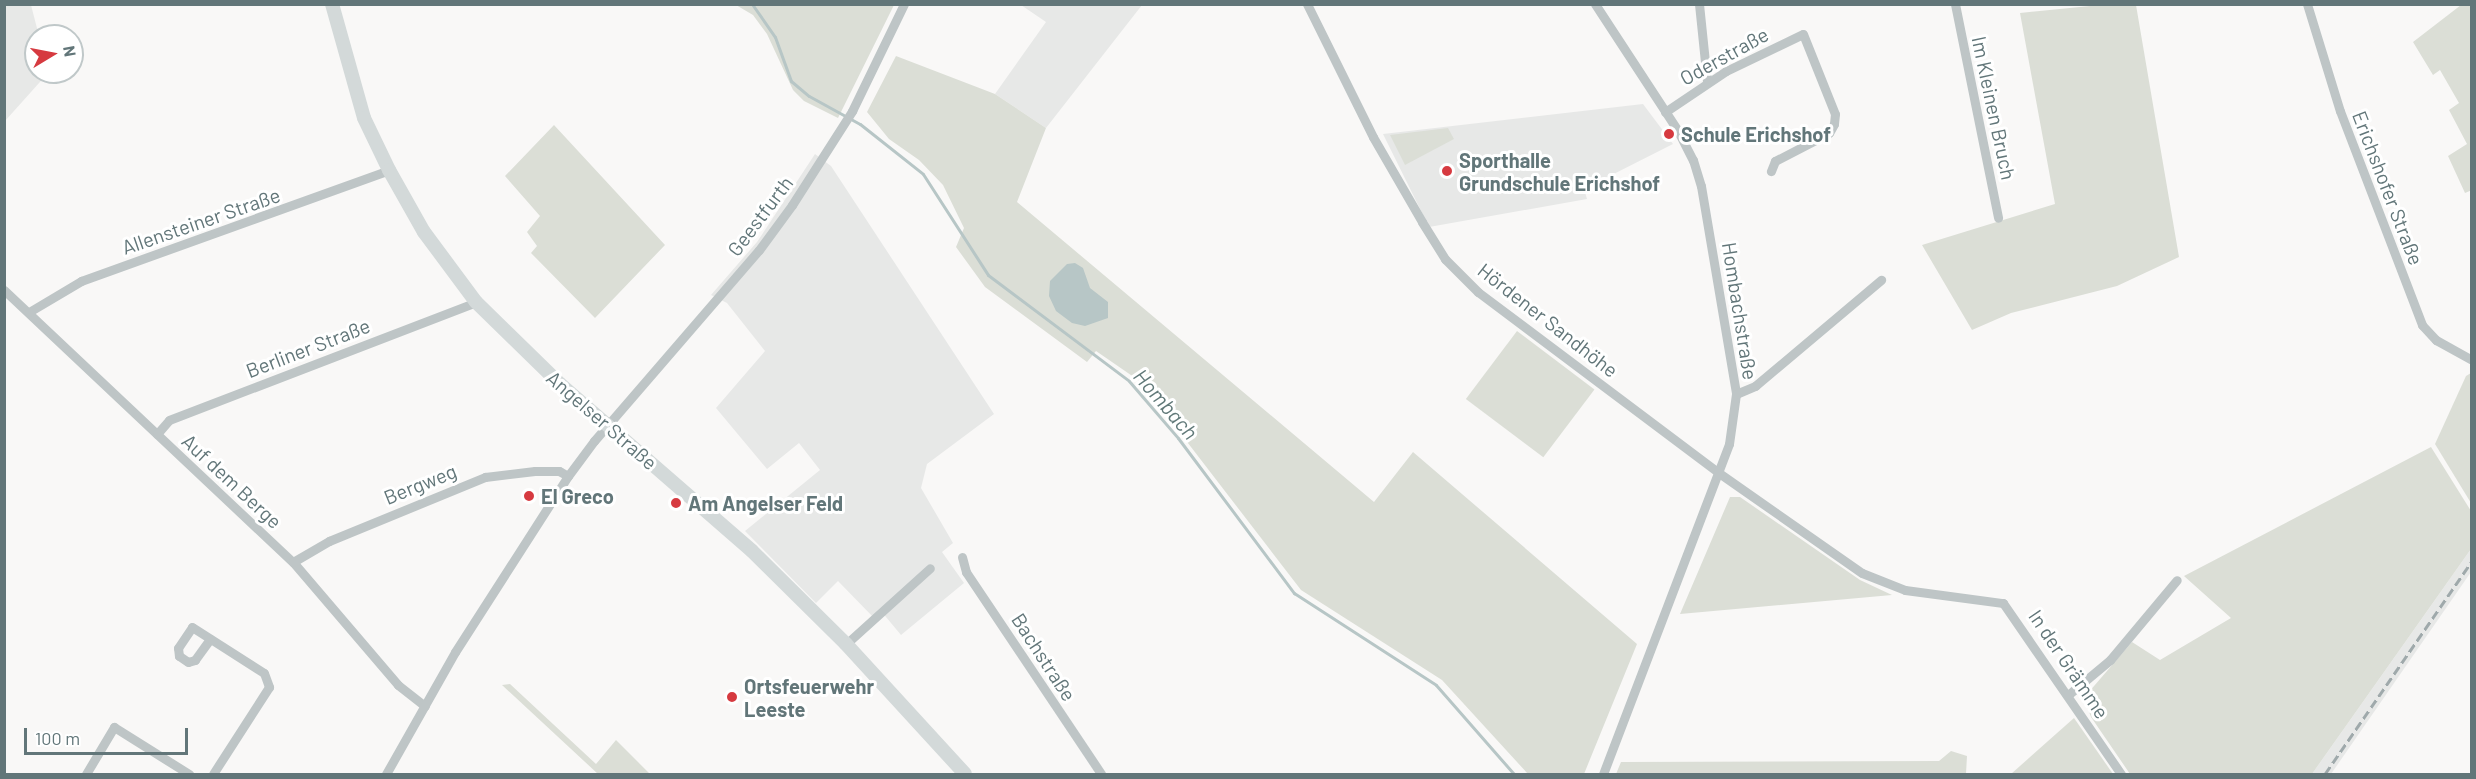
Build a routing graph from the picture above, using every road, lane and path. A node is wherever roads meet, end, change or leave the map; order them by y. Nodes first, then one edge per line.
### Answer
1 (332, 4) edge
2 (904, 4) edge
3 (1307, 4) edge
4 (1595, 4) edge
5 (1699, 4) edge
6 (1955, 4) edge
7 (2307, 4) edge
8 (1707, 82) junction
9 (1665, 112) junction
10 (389, 170) junction
11 (1771, 171) dead end
12 (1998, 218) dead end
13 (1881, 280) dead end
14 (4, 290) edge
15 (476, 302) junction
16 (29, 312) junction
17 (2472, 360) edge
18 (1736, 394) junction
19 (608, 424) junction
20 (157, 434) junction
21 (1719, 473) junction
22 (568, 476) junction
23 (962, 556) dead end
24 (293, 562) junction
25 (930, 568) dead end
26 (2177, 580) dead end
27 (210, 639) dead end
28 (846, 644) junction
29 (2068, 695) junction
30 (425, 706) junction
31 (86, 774) edge
32 (189, 774) edge
33 (213, 774) edge
34 (386, 774) edge
35 (965, 774) edge
36 (1101, 774) edge
37 (1603, 774) edge
38 (2121, 774) edge

1 - 10 main road, Angelser Straße
2 - 19 street, Geestfurth
3 - 21 street, Hördener Sandhöhe
4 - 9 street, Hombachstraße
5 - 8 street
6 - 12 street, Im Kleinen Bruch
7 - 17 street, Erichshofer Straße
8 - 9 street, Oderstraße
8 - 11 street, Oderstraße
9 - 18 street, Hombachstraße
10 - 15 main road, Angelser Straße
10 - 16 street, Allensteiner Straße
13 - 18 street
14 - 16 street, Auf dem Berge
15 - 19 main road, Angelser Straße
15 - 20 street, Berliner Straße
16 - 20 street, Auf dem Berge
18 - 21 street, Hombachstraße
19 - 22 street
19 - 28 main road, Angelser Straße
20 - 24 street, Auf dem Berge
21 - 29 street, In der Grämme
21 - 37 street, Hombachstraße
22 - 24 street, Bergweg
22 - 30 street
23 - 36 street, Bachstraße
24 - 30 street, Auf dem Berge
25 - 28 street
26 - 29 street
27 - 33 street
28 - 35 main road, Angelser Straße
29 - 38 street, In der Grämme
30 - 34 street
31 - 32 street

